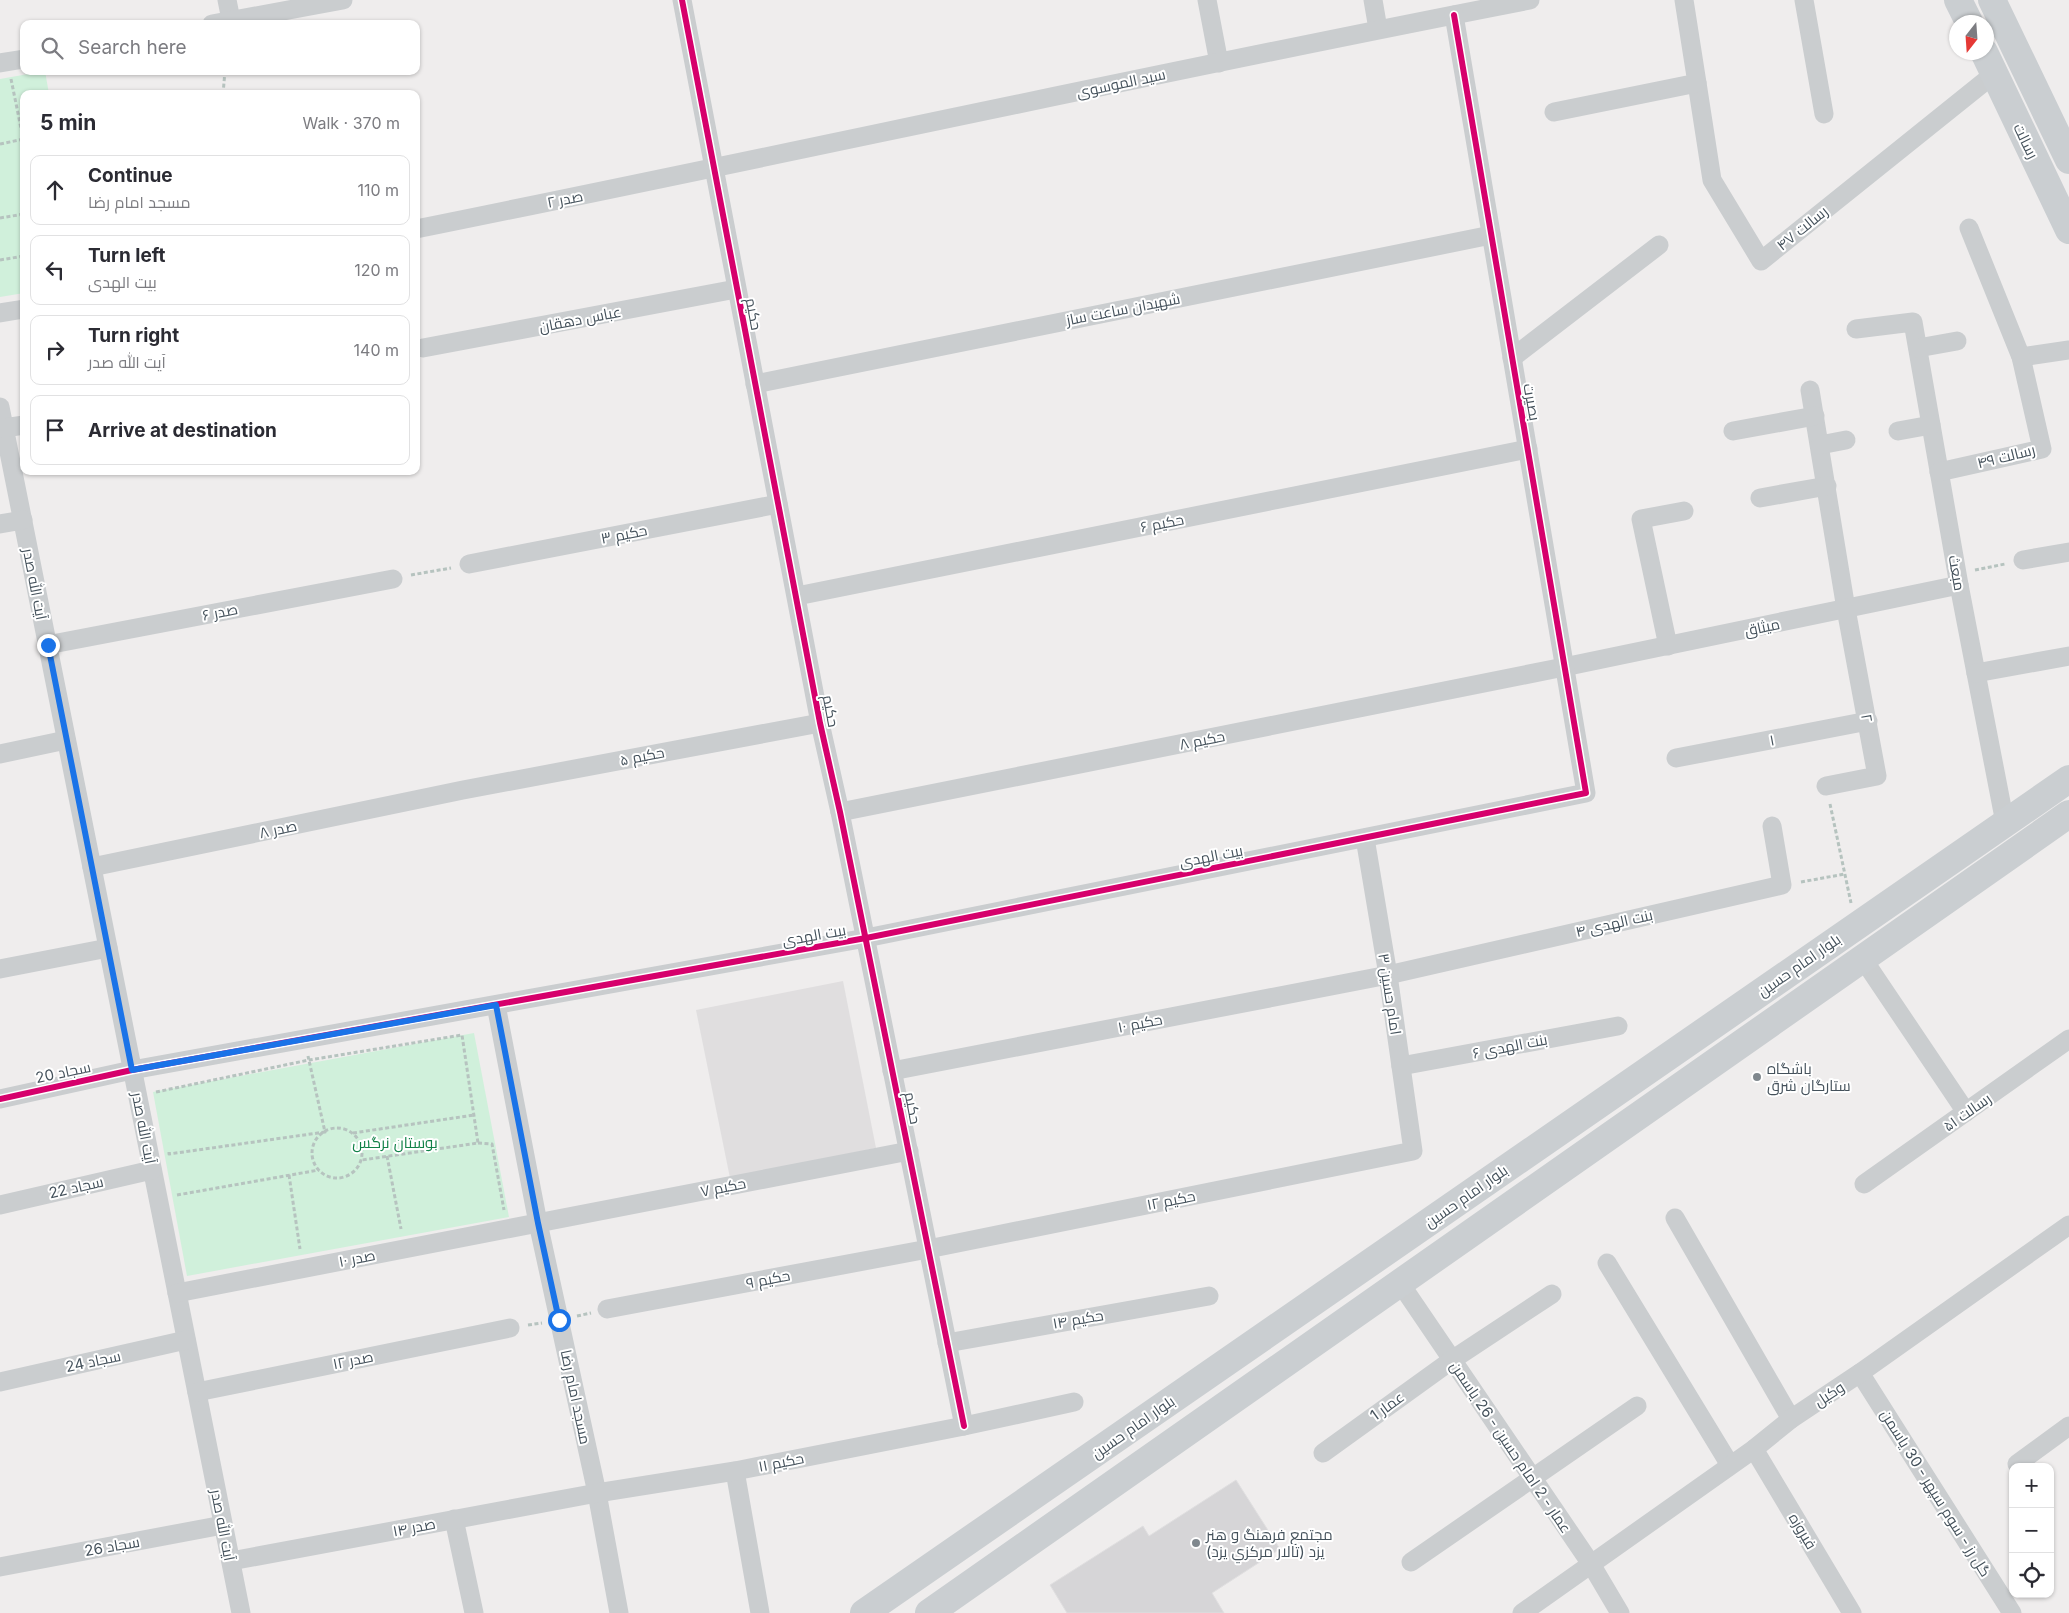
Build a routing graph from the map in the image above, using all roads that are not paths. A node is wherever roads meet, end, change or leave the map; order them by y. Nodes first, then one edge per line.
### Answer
1 (227, 0) edge
2 (344, 0) edge
3 (682, 0) edge
4 (1207, 0) edge
5 (1373, 0) edge
6 (1530, 0) edge
7 (1684, 0) edge
8 (1804, 0) edge
9 (1958, 0) edge
10 (1992, 0) edge
11 (1454, 15) junction
12 (1966, 15) edge
13 (231, 20) joint
14 (1378, 29) junction
15 (1219, 63) junction
16 (1989, 63) edge
17 (1697, 83) junction
18 (1554, 112) dead end
19 (1824, 114) dead end
20 (2069, 160) edge
21 (713, 169) junction
22 (420, 228) edge
23 (1969, 228) dead end
24 (2069, 230) edge
25 (1491, 235) junction
26 (1659, 245) dead end
27 (736, 289) junction
28 (20, 309) edge
29 (0, 313) edge
30 (1856, 329) dead end
31 (1957, 341) dead end
32 (423, 348) dead end
33 (1918, 348) junction
34 (2069, 350) edge
35 (2021, 357) junction
36 (1512, 358) junction
37 (755, 384) junction
38 (1810, 390) dead end
39 (0, 408) edge
40 (1815, 416) junction
41 (1931, 425) junction
42 (20, 426) edge
43 (4, 428) junction
44 (1733, 431) dead end
45 (1898, 431) dead end
46 (1846, 440) dead end
47 (1820, 445) junction
48 (1528, 449) junction
49 (1939, 472) junction
50 (1826, 486) junction
51 (1760, 498) dead end
52 (778, 504) junction
53 (1684, 511) dead end
54 (23, 520) junction
55 (0, 524) edge
56 (2069, 552) edge
57 (2023, 560) road end
58 (469, 564) road end
59 (393, 579) road end
60 (1958, 579) junction
61 (797, 596) junction
62 (1846, 609) junction
63 (48, 645) junction
64 (1668, 646) junction
65 (2069, 656) edge
66 (1564, 667) junction
67 (1976, 673) junction
68 (820, 722) junction
69 (1868, 722) junction
70 (66, 740) junction
71 (0, 754) edge
72 (1676, 758) dead end
73 (2069, 779) edge
74 (1826, 786) road end
75 (463, 790) joint
76 (1586, 793) joint
77 (840, 812) junction
78 (2069, 814) edge
79 (2005, 823) junction
80 (1772, 826) dead end
81 (1365, 838) junction
82 (92, 868) junction
83 (866, 938) junction
84 (108, 948) junction
85 (1864, 959) junction
86 (0, 969) edge
87 (1388, 975) junction
88 (496, 1005) junction
89 (1618, 1026) dead end
90 (1700, 1034) junction
91 (2069, 1039) edge
92 (1719, 1060) junction
93 (1401, 1066) junction
94 (132, 1070) junction
95 (892, 1071) junction
96 (0, 1099) edge
97 (1966, 1112) junction
98 (908, 1151) junction
99 (1413, 1151) joint
100 (152, 1170) junction
101 (1864, 1184) dead end
102 (0, 1205) edge
103 (1675, 1218) dead end
104 (538, 1223) junction
105 (2069, 1225) edge
106 (928, 1250) junction
107 (1607, 1263) dead end
108 (1400, 1283) junction
109 (177, 1293) junction
110 (1552, 1294) dead end
111 (1209, 1296) dead end
112 (607, 1309) dead end
113 (510, 1328) dead end
114 (186, 1340) junction
115 (947, 1343) junction
116 (1452, 1360) junction
117 (1860, 1373) junction
118 (0, 1382) edge
119 (197, 1392) junction
120 (1074, 1402) dead end
121 (1637, 1406) dead end
122 (1790, 1419) junction
123 (964, 1426) junction
124 (2069, 1426) edge
125 (1754, 1449) junction
126 (1323, 1453) dead end
127 (2018, 1463) edge
128 (1730, 1466) junction
129 (735, 1471) junction
130 (1533, 1480) junction
131 (597, 1492) junction
132 (454, 1520) junction
133 (223, 1525) junction
134 (231, 1561) junction
135 (1411, 1562) dead end
136 (1591, 1564) junction
137 (0, 1566) edge
138 (241, 1613) edge
139 (474, 1613) edge
140 (619, 1613) edge
141 (760, 1613) edge
142 (864, 1613) edge
143 (929, 1613) edge
144 (1522, 1613) edge
145 (1620, 1613) edge
146 (1852, 1613) edge
147 (2012, 1613) edge

1 - 13 street
2 - 13 street
3 - 21 street, حکیم
4 - 15 street
5 - 14 street
6 - 11 street, سید الموسوی
7 - 17 street
8 - 19 street
9 - 12 main road
10 - 20 main road, رسالت
11 - 14 street, سید الموسوی
11 - 25 street, بصیرت
14 - 15 street, سید الموسوی
15 - 21 street, سید الموسوی
16 - 17 street, رسالت ۴۷
16 - 24 main road, رسالت
17 - 18 street
21 - 22 street, صدر ۲
21 - 27 street, حکیم
23 - 35 street, رسالت ۴۹
25 - 36 street, بصیرت
25 - 37 street, شهیدان ساعت ساز
26 - 36 street
27 - 32 street, عباس دهقان
27 - 37 street, حکیم
28 - 29 street
30 - 33 street, مبعث
31 - 33 street
33 - 41 street, مبعث
34 - 35 street
35 - 49 street, رسالت ۴۹
36 - 48 street, بصیرت
37 - 52 street, حکیم
38 - 40 street, ۲
39 - 43 street, آیت الله صدر
40 - 44 street
40 - 47 street, ۲
41 - 45 street
41 - 49 street, مبعث
42 - 43 street
43 - 54 street, آیت الله صدر
46 - 47 street
47 - 50 street, ۲
48 - 61 street, حکیم ۶
48 - 66 street, بصیرت
49 - 60 street, مبعث
50 - 51 street
50 - 62 street, ۲
52 - 58 street, حکیم ۳
52 - 61 street, حکیم
53 - 64 street
54 - 55 street
54 - 63 street, آیت الله صدر
56 - 57 street
59 - 63 street, صدر ۶
60 - 62 street, میثاق
60 - 67 street, مبعث
61 - 68 street, حکیم
62 - 64 street, میثاق
62 - 69 street, ۲
63 - 70 street, آیت الله صدر
64 - 66 street, میثاق
65 - 67 street
66 - 76 street, بصیرت
66 - 77 street, حکیم ۸
67 - 79 street, مبعث
68 - 75 street, حکیم ۵
68 - 77 street, حکیم
69 - 72 street, ۱
69 - 74 street, ۲
70 - 71 street
70 - 82 street, آیت الله صدر
73 - 79 main road, بلوار امام حسین
75 - 82 street, صدر ۸
76 - 81 street, بیت الهدی
77 - 83 street, حکیم
78 - 85 main road
79 - 90 main road, بلوار امام حسین
80 - 87 street, بنت الهدی ۴
81 - 83 street, بیت الهدی
81 - 87 street, امام حسین ۳
82 - 84 street, آیت الله صدر
83 - 88 street, بیت الهدی
83 - 95 street, حکیم
84 - 86 street
84 - 94 street, آیت الله صدر
85 - 92 main road
85 - 97 street
87 - 93 street, امام حسین ۳
87 - 95 street, حکیم ۱۰
88 - 94 street, بیت الهدی
88 - 104 street, مسجد امام رضا
89 - 93 street, بنت الهدی ۶
90 - 92 main road
90 - 142 main road, بلوار امام حسین
91 - 97 street, رسالت ۵۱
92 - 108 main road
93 - 99 street, امام حسین ۳
94 - 96 street, سجاد 20
94 - 100 street, آیت الله صدر
95 - 98 street, حکیم
97 - 101 street, رسالت ۵۱
98 - 104 street, حکیم ۷
98 - 106 street, حکیم
99 - 106 street, حکیم ۱۲
100 - 102 street, سجاد 22
100 - 109 street, آیت الله صدر
103 - 122 street
104 - 109 street, صدر ۱۰
104 - 131 street, مسجد امام رضا
105 - 117 street, وکیل
106 - 112 street, حکیم ۹
106 - 115 street, حکیم
107 - 128 street
108 - 116 street, عمار - 2 امام حسین - 26 یاسمن
108 - 143 main road
109 - 114 street, آیت الله صدر
110 - 116 street, عمار 1
111 - 115 street, حکیم ۱۴
113 - 119 street, صدر ۱۲
114 - 118 street, سجاد 24
114 - 119 street, آیت الله صدر
115 - 123 street, حکیم
116 - 126 street, عمار 1
116 - 130 street, عمار - 2 امام حسین - 26 یاسمن
117 - 122 street, وکیل
117 - 147 street, گل رز - سوم سپهر - 30 یاسمن
119 - 133 street, آیت الله صدر
120 - 123 street, حکیم ۱۱
121 - 130 street
122 - 125 street, وکیل
123 - 129 street, حکیم ۱۱
124 - 127 street
125 - 128 street, وکیل
125 - 146 street, فیروزه
128 - 136 street, وکیل
129 - 131 street, حکیم ۱۱
129 - 141 street
130 - 135 street
130 - 136 street, عمار - 2 امام حسین - 26 یاسمن
131 - 132 street, صدر ۱۴
131 - 140 street, مسجد امام رضا
132 - 134 street, صدر ۱۴
132 - 139 street
133 - 134 street, آیت الله صدر
133 - 137 street, سجاد 26
134 - 138 street, آیت الله صدر
136 - 144 street, وکیل
136 - 145 street, عمار - 2 امام حسین - 26 یاسمن

